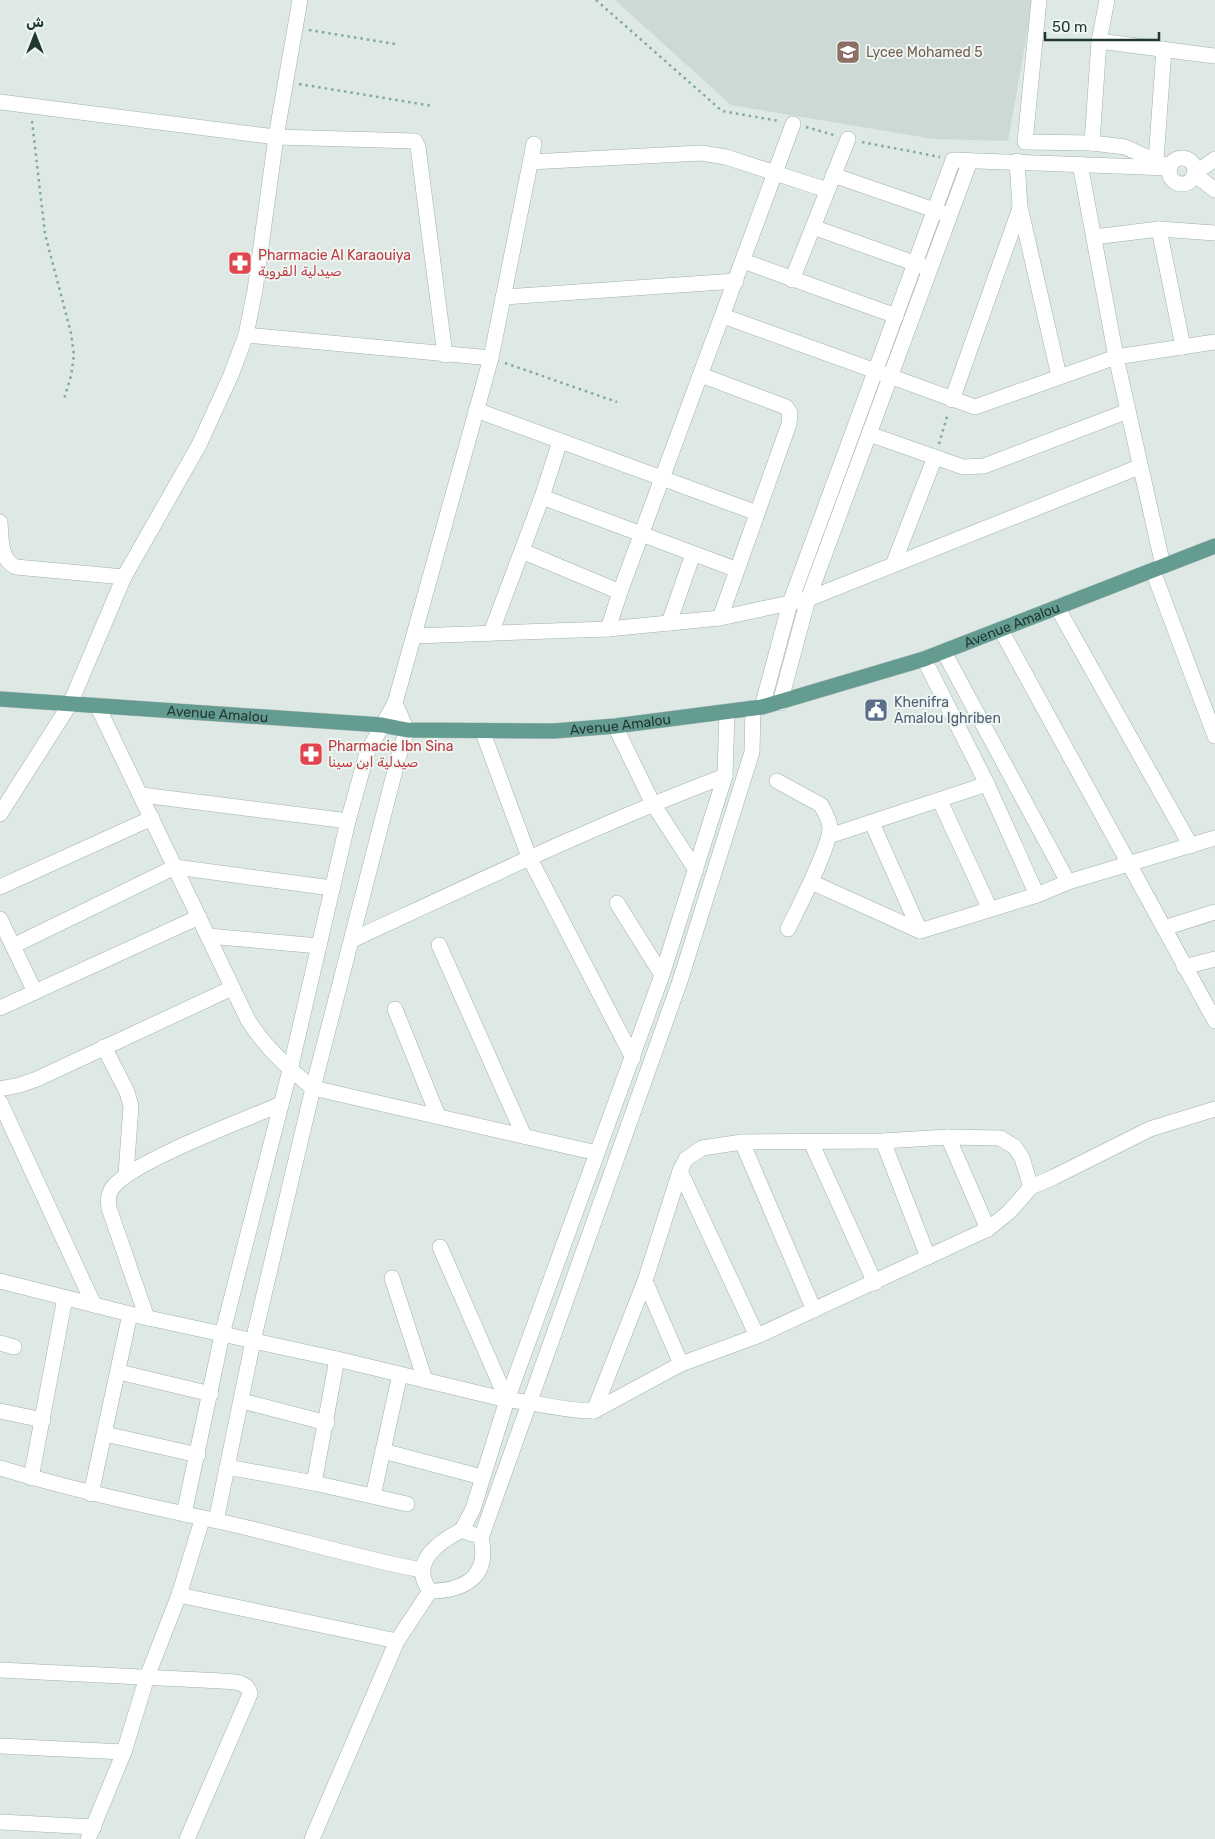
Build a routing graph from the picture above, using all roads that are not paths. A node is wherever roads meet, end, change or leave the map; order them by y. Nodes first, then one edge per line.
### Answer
1 (300, 0) edge
2 (1039, 0) edge
3 (1106, 0) edge
4 (1099, 41) junction
5 (1164, 49) junction
6 (1215, 56) edge
7 (0, 102) edge
8 (793, 124) dead end
9 (276, 137) junction
10 (848, 139) dead end
11 (1092, 143) junction
12 (534, 144) dead end
13 (1215, 159) edge
14 (970, 161) junction
15 (1016, 161) junction
16 (530, 162) junction
17 (1080, 164) junction
18 (1163, 164) junction
19 (775, 172) junction
20 (1194, 174) junction
21 (833, 176) junction
22 (827, 190) junction
23 (1215, 192) edge
24 (1020, 208) junction
25 (935, 210) junction
26 (950, 216) junction
27 (813, 227) junction
28 (1159, 229) junction
29 (1215, 232) edge
30 (1094, 237) junction
31 (743, 261) junction
32 (915, 263) junction
33 (930, 268) junction
34 (792, 280) junction
35 (736, 281) junction
36 (503, 297) junction
37 (723, 316) junction
38 (896, 316) junction
39 (246, 335) junction
40 (1215, 342) edge
41 (1183, 347) junction
42 (445, 355) junction
43 (1116, 357) junction
44 (491, 358) junction
45 (876, 370) junction
46 (701, 375) junction
47 (891, 376) junction
48 (1059, 376) junction
49 (952, 400) junction
50 (476, 410) junction
51 (1128, 411) junction
52 (869, 434) junction
53 (560, 441) junction
54 (935, 457) junction
55 (1139, 467) junction
56 (663, 478) junction
57 (542, 497) junction
58 (757, 513) junction
59 (0, 522) edge
60 (643, 533) junction
61 (1215, 546) edge
62 (522, 551) junction
63 (693, 554) junction
64 (894, 565) junction
65 (735, 569) junction
66 (1158, 569) junction
67 (124, 577) junction
68 (620, 592) junction
69 (808, 599) junction
70 (790, 603) junction
71 (1057, 607) junction
72 (720, 618) junction
73 (669, 623) junction
74 (608, 630) junction
75 (1001, 630) junction
76 (491, 633) junction
77 (414, 636) junction
78 (944, 652) junction
79 (924, 659) junction
80 (0, 699) edge
81 (395, 703) junction
82 (780, 703) junction
83 (70, 704) junction
84 (97, 705) junction
85 (757, 708) junction
86 (727, 712) junction
87 (382, 725) junction
88 (615, 726) junction
89 (407, 730) junction
90 (482, 730) junction
91 (1215, 736) edge
92 (725, 776) junction
93 (777, 782) dead end
94 (987, 784) junction
95 (142, 795) junction
96 (940, 801) junction
97 (653, 804) junction
98 (0, 814) edge
99 (152, 818) junction
100 (348, 820) junction
101 (872, 823) junction
102 (829, 836) junction
103 (1215, 838) edge
104 (1191, 846) junction
105 (529, 857) junction
106 (1130, 864) junction
107 (175, 867) junction
108 (696, 870) junction
109 (811, 882) junction
110 (1068, 882) junction
111 (0, 887) edge
112 (332, 888) junction
113 (1036, 895) junction
114 (617, 904) dead end
115 (990, 909) junction
116 (1215, 912) edge
117 (199, 917) junction
118 (0, 919) edge
119 (1164, 928) junction
120 (788, 929) dead end
121 (920, 931) junction
122 (208, 936) junction
123 (352, 940) junction
124 (439, 945) dead end
125 (13, 946) junction
126 (319, 946) junction
127 (1215, 958) edge
128 (1184, 967) junction
129 (662, 975) junction
130 (232, 988) junction
131 (35, 992) junction
132 (0, 1008) edge
133 (395, 1009) dead end
134 (1214, 1016) edge
135 (104, 1047) junction
136 (634, 1058) junction
137 (290, 1070) junction
138 (313, 1088) junction
139 (0, 1089) edge
140 (0, 1102) edge
141 (282, 1104) junction
142 (1215, 1109) edge
143 (438, 1116) junction
144 (524, 1136) junction
145 (948, 1137) junction
146 (884, 1141) junction
147 (742, 1142) junction
148 (811, 1142) junction
149 (597, 1153) junction
150 (680, 1171) junction
151 (126, 1174) junction
152 (1031, 1187) junction
153 (988, 1229) junction
154 (440, 1247) dead end
155 (928, 1257) junction
156 (392, 1278) dead end
157 (0, 1281) edge
158 (645, 1281) junction
159 (874, 1283) junction
160 (65, 1298) junction
161 (94, 1305) junction
162 (814, 1310) junction
163 (130, 1314) junction
164 (147, 1318) junction
165 (222, 1335) junction
166 (757, 1336) junction
167 (253, 1341) junction
168 (337, 1359) junction
169 (681, 1364) junction
170 (119, 1372) junction
171 (400, 1374) junction
172 (424, 1380) junction
173 (211, 1394) junction
174 (507, 1400) junction
175 (242, 1401) junction
176 (528, 1401) junction
177 (0, 1411) edge
178 (594, 1411) junction
179 (43, 1420) junction
180 (326, 1423) junction
181 (105, 1434) junction
182 (383, 1451) junction
183 (198, 1454) junction
184 (227, 1467) junction
185 (0, 1468) edge
186 (31, 1478) junction
187 (482, 1478) junction
188 (314, 1483) junction
189 (91, 1494) junction
190 (373, 1496) junction
191 (407, 1504) dead end
192 (184, 1514) junction
193 (209, 1520) junction
194 (462, 1530) junction
195 (481, 1538) junction
196 (421, 1570) junction
197 (430, 1591) junction
198 (179, 1595) junction
199 (397, 1641) junction
200 (0, 1670) edge
201 (147, 1677) junction
202 (0, 1746) edge
203 (124, 1752) junction
204 (0, 1822) edge
205 (91, 1833) edge
206 (187, 1839) edge
207 (312, 1839) edge

1 - 9 street
2 - 11 street
3 - 4 street
4 - 5 street
4 - 11 street
5 - 6 street
5 - 18 street
7 - 9 street
8 - 19 street
9 - 39 street
9 - 42 street
10 - 21 street
11 - 18 street
12 - 16 street
13 - 20 street
14 - 15 street
14 - 25 street
14 - 26 street
15 - 17 street
15 - 24 street
16 - 19 street
16 - 36 street
17 - 18 street
17 - 30 street
18 - 20 street
19 - 22 street
19 - 31 street
20 - 23 street
21 - 22 street
21 - 25 street
22 - 27 street
24 - 48 street
24 - 49 street
25 - 26 street
25 - 32 street
26 - 33 street
27 - 32 street
27 - 34 street
28 - 29 street
28 - 30 street
28 - 41 street
30 - 43 street
31 - 34 street
31 - 35 street
32 - 33 street
32 - 38 street
33 - 47 street
34 - 38 street
35 - 36 street
35 - 37 street
36 - 44 street
37 - 45 street
37 - 46 street
38 - 45 street
39 - 42 street
39 - 67 street
40 - 41 street
41 - 43 street
42 - 44 street
43 - 48 street
43 - 51 street
44 - 50 street
45 - 47 street
45 - 70 street
46 - 56 street
46 - 58 street
47 - 49 street
47 - 52 street
48 - 49 street
50 - 53 street
50 - 77 street
51 - 54 street
51 - 55 street
52 - 54 street
52 - 69 street
53 - 56 street
53 - 57 street
54 - 64 street
55 - 64 street
55 - 66 street
56 - 58 street
56 - 60 street
57 - 60 street
57 - 62 street
58 - 65 street
59 - 67 street
60 - 63 street
60 - 68 street
61 - 66 main road, Avenue Amalou
62 - 68 street
62 - 76 street
63 - 65 street
63 - 73 street
64 - 69 street
65 - 72 street
66 - 71 main road, Avenue Amalou
66 - 91 street
67 - 83 street
68 - 74 street
69 - 70 street
69 - 82 street
70 - 72 street
70 - 85 street
71 - 75 main road, Avenue Amalou
71 - 104 street
72 - 73 street
73 - 74 street
74 - 76 street
75 - 78 main road, Avenue Amalou
75 - 106 street
76 - 77 street
77 - 81 street
78 - 79 main road, Avenue Amalou
78 - 110 street
79 - 82 main road, Avenue Amalou
79 - 94 street
80 - 83 main road, Avenue Amalou
81 - 87 street
81 - 89 street
82 - 85 main road, Avenue Amalou
83 - 84 main road, Avenue Amalou
83 - 98 street
84 - 87 main road, Avenue Amalou
84 - 95 street
85 - 86 main road, Avenue Amalou
85 - 176 street
86 - 88 main road, Avenue Amalou
86 - 92 street
87 - 89 main road, Avenue Amalou
87 - 100 street
88 - 90 main road, Avenue Amalou
88 - 97 street
89 - 90 main road, Avenue Amalou
89 - 123 street
90 - 105 street
92 - 97 street
92 - 108 street
93 - 102 street
94 - 96 street
94 - 113 street
95 - 99 street
95 - 100 street
96 - 101 street
96 - 115 street
97 - 105 street
97 - 108 street
99 - 107 street
99 - 111 street
100 - 112 street
101 - 102 street
101 - 121 street
102 - 109 street
103 - 104 street
104 - 106 street
105 - 123 street
105 - 136 street
106 - 110 street
106 - 119 street
107 - 112 street
107 - 117 street
107 - 125 street
108 - 129 street
109 - 120 street
109 - 121 street
110 - 113 street
112 - 126 street
113 - 115 street
114 - 129 street
115 - 121 street
116 - 119 street
117 - 122 street
117 - 131 street
118 - 125 street
119 - 128 street
122 - 126 street
122 - 130 street
123 - 138 street
124 - 144 street
125 - 131 street
126 - 137 street
127 - 128 street
128 - 134 street
129 - 136 street
130 - 135 street
130 - 137 street
131 - 132 street
133 - 143 street
135 - 139 street
135 - 151 street
136 - 149 street
137 - 138 street
137 - 141 street
138 - 143 street
138 - 167 street
140 - 161 street
141 - 151 street
141 - 165 street
142 - 152 street
143 - 144 street
144 - 149 street
145 - 146 street
145 - 152 street
145 - 153 street
146 - 148 street
146 - 155 street
147 - 148 street
147 - 150 street
147 - 162 street
148 - 159 street
149 - 174 street
150 - 158 street
150 - 166 street
151 - 164 street
152 - 153 street
153 - 155 street
154 - 174 street
155 - 159 street
156 - 172 street
157 - 160 street
158 - 169 street
158 - 178 street
159 - 162 street
160 - 161 street
160 - 179 street
161 - 163 street
162 - 166 street
163 - 164 street
163 - 170 street
164 - 165 street
165 - 167 street
165 - 173 street
166 - 169 street
167 - 168 street
167 - 175 street
168 - 171 street
168 - 180 street
169 - 178 street
170 - 173 street
170 - 181 street
171 - 172 street
171 - 182 street
172 - 174 street
173 - 183 street
174 - 176 street
174 - 187 street
175 - 180 street
175 - 184 street
176 - 178 street
176 - 195 street
177 - 179 street
179 - 186 street
180 - 188 street
181 - 183 street
181 - 189 street
182 - 187 street
182 - 190 street
183 - 192 street
184 - 188 street
184 - 193 street
185 - 186 street
186 - 189 street
187 - 194 street
188 - 190 street
189 - 192 street
190 - 191 street
192 - 193 street
193 - 196 street
193 - 198 street
194 - 195 street
194 - 196 street
195 - 197 street
196 - 197 street
197 - 199 street
198 - 199 street
198 - 201 street
199 - 207 street
200 - 201 street
201 - 203 street
201 - 206 street
202 - 203 street
203 - 205 street
204 - 205 street

